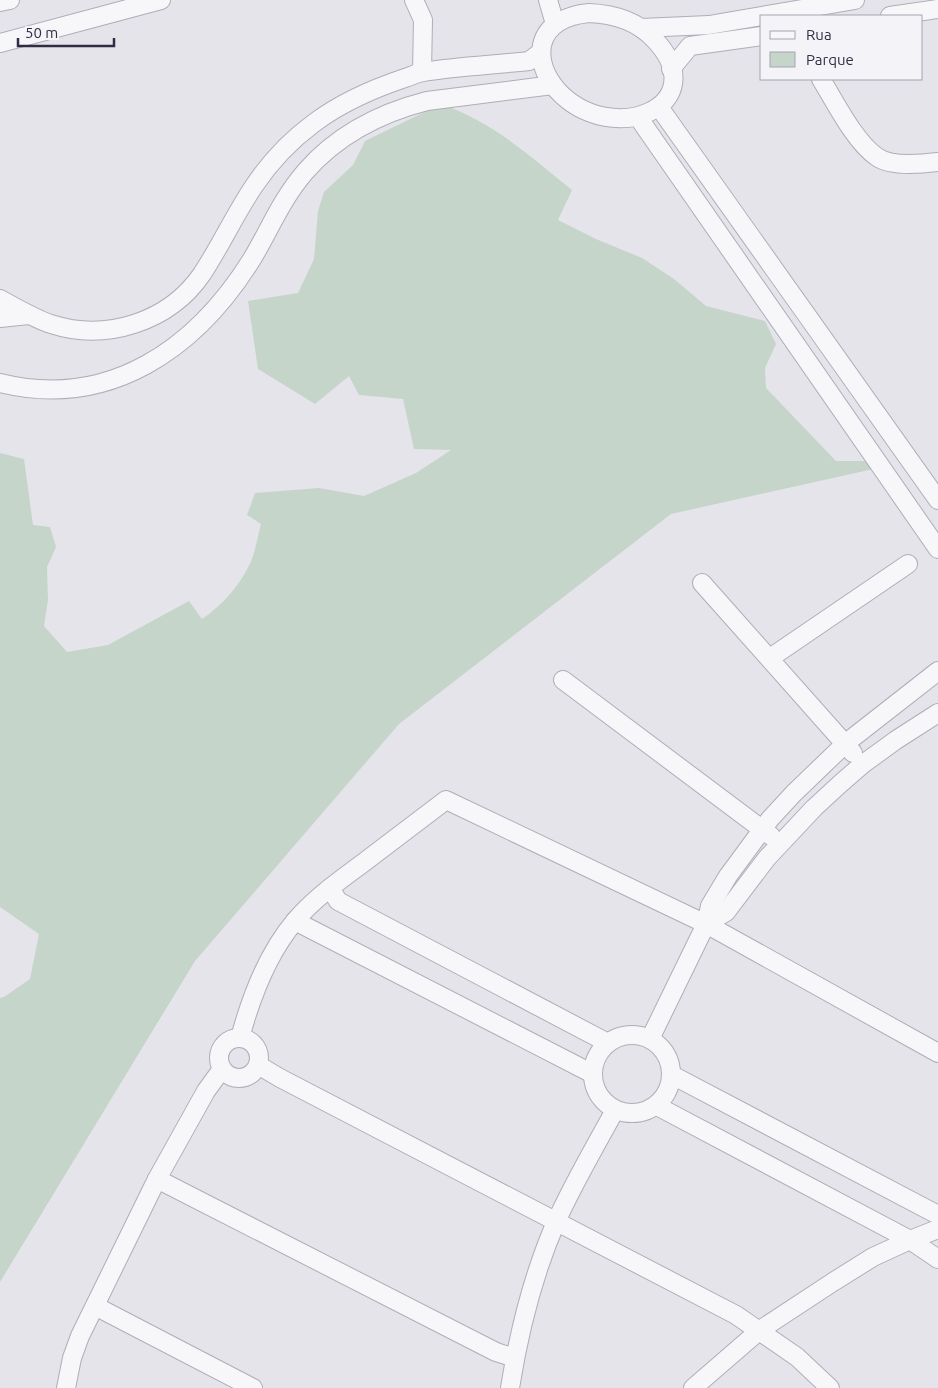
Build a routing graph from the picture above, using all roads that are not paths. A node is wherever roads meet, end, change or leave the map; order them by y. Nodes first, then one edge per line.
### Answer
1 (10, 0) edge
2 (161, 0) edge
3 (414, 0) edge
4 (548, 0) edge
5 (585, 0) edge
6 (855, 0) edge
7 (0, 2) edge
8 (938, 9) edge
9 (602, 13) junction
10 (764, 15) edge
11 (897, 15) edge
12 (760, 16) edge
13 (555, 24) junction
14 (641, 28) junction
15 (760, 36) edge
16 (0, 43) edge
17 (541, 52) junction
18 (672, 69) junction
19 (422, 72) junction
20 (821, 80) edge
21 (553, 85) junction
22 (659, 107) junction
23 (638, 117) junction
24 (938, 162) edge
25 (0, 299) edge
26 (29, 315) junction
27 (0, 318) edge
28 (0, 371) edge
29 (106, 382) junction
30 (0, 383) edge
31 (938, 500) edge
32 (938, 549) edge
33 (908, 564) dead end
34 (702, 583) dead end
35 (770, 658) junction
36 (938, 671) edge
37 (563, 680) dead end
38 (938, 713) edge
39 (846, 744) junction
40 (863, 764) junction
41 (763, 829) junction
42 (780, 844) junction
43 (330, 888) junction
44 (294, 922) junction
45 (706, 924) junction
46 (240, 1038) junction
47 (650, 1039) junction
48 (608, 1043) junction
49 (935, 1047) edge
50 (258, 1065) junction
51 (222, 1069) junction
52 (593, 1074) junction
53 (672, 1075) junction
54 (657, 1106) junction
55 (615, 1110) junction
56 (157, 1179) junction
57 (938, 1215) edge
58 (557, 1221) junction
59 (938, 1229) edge
60 (910, 1240) junction
61 (938, 1259) edge
62 (94, 1306) junction
63 (760, 1330) junction
64 (515, 1358) junction
65 (66, 1388) edge
66 (253, 1388) edge
67 (510, 1388) edge
68 (693, 1388) edge
69 (830, 1388) edge

1 - 7 street
2 - 16 street
3 - 19 street
4 - 13 street
5 - 9 street
6 - 10 street
8 - 11 street
9 - 13 street
9 - 14 street
12 - 14 street
13 - 17 street
14 - 18 street
15 - 18 street
17 - 19 street
17 - 21 street
18 - 22 street
19 - 26 street
20 - 24 street
21 - 23 street
21 - 29 street
22 - 23 street
22 - 31 street
23 - 32 street
25 - 26 street
26 - 27 street
28 - 29 street
29 - 30 street
33 - 35 street
34 - 35 street
35 - 39 street
36 - 39 street
37 - 41 street
38 - 40 street
39 - 40 street
39 - 41 street
40 - 42 street
41 - 42 street
41 - 45 street
42 - 45 street
43 - 44 street
43 - 45 street
43 - 48 street
44 - 46 street
44 - 52 street
45 - 47 street
45 - 49 street
46 - 50 street
46 - 51 street
47 - 48 street
47 - 53 street
48 - 52 street
50 - 51 street
50 - 58 street
51 - 56 street
52 - 55 street
53 - 54 street
53 - 57 street
54 - 55 street
54 - 60 street
55 - 58 street
56 - 62 street
56 - 64 street
58 - 63 street
58 - 64 street
59 - 60 street
60 - 61 street
60 - 63 street
62 - 65 street
62 - 66 street
63 - 68 street
63 - 69 street
64 - 67 street

